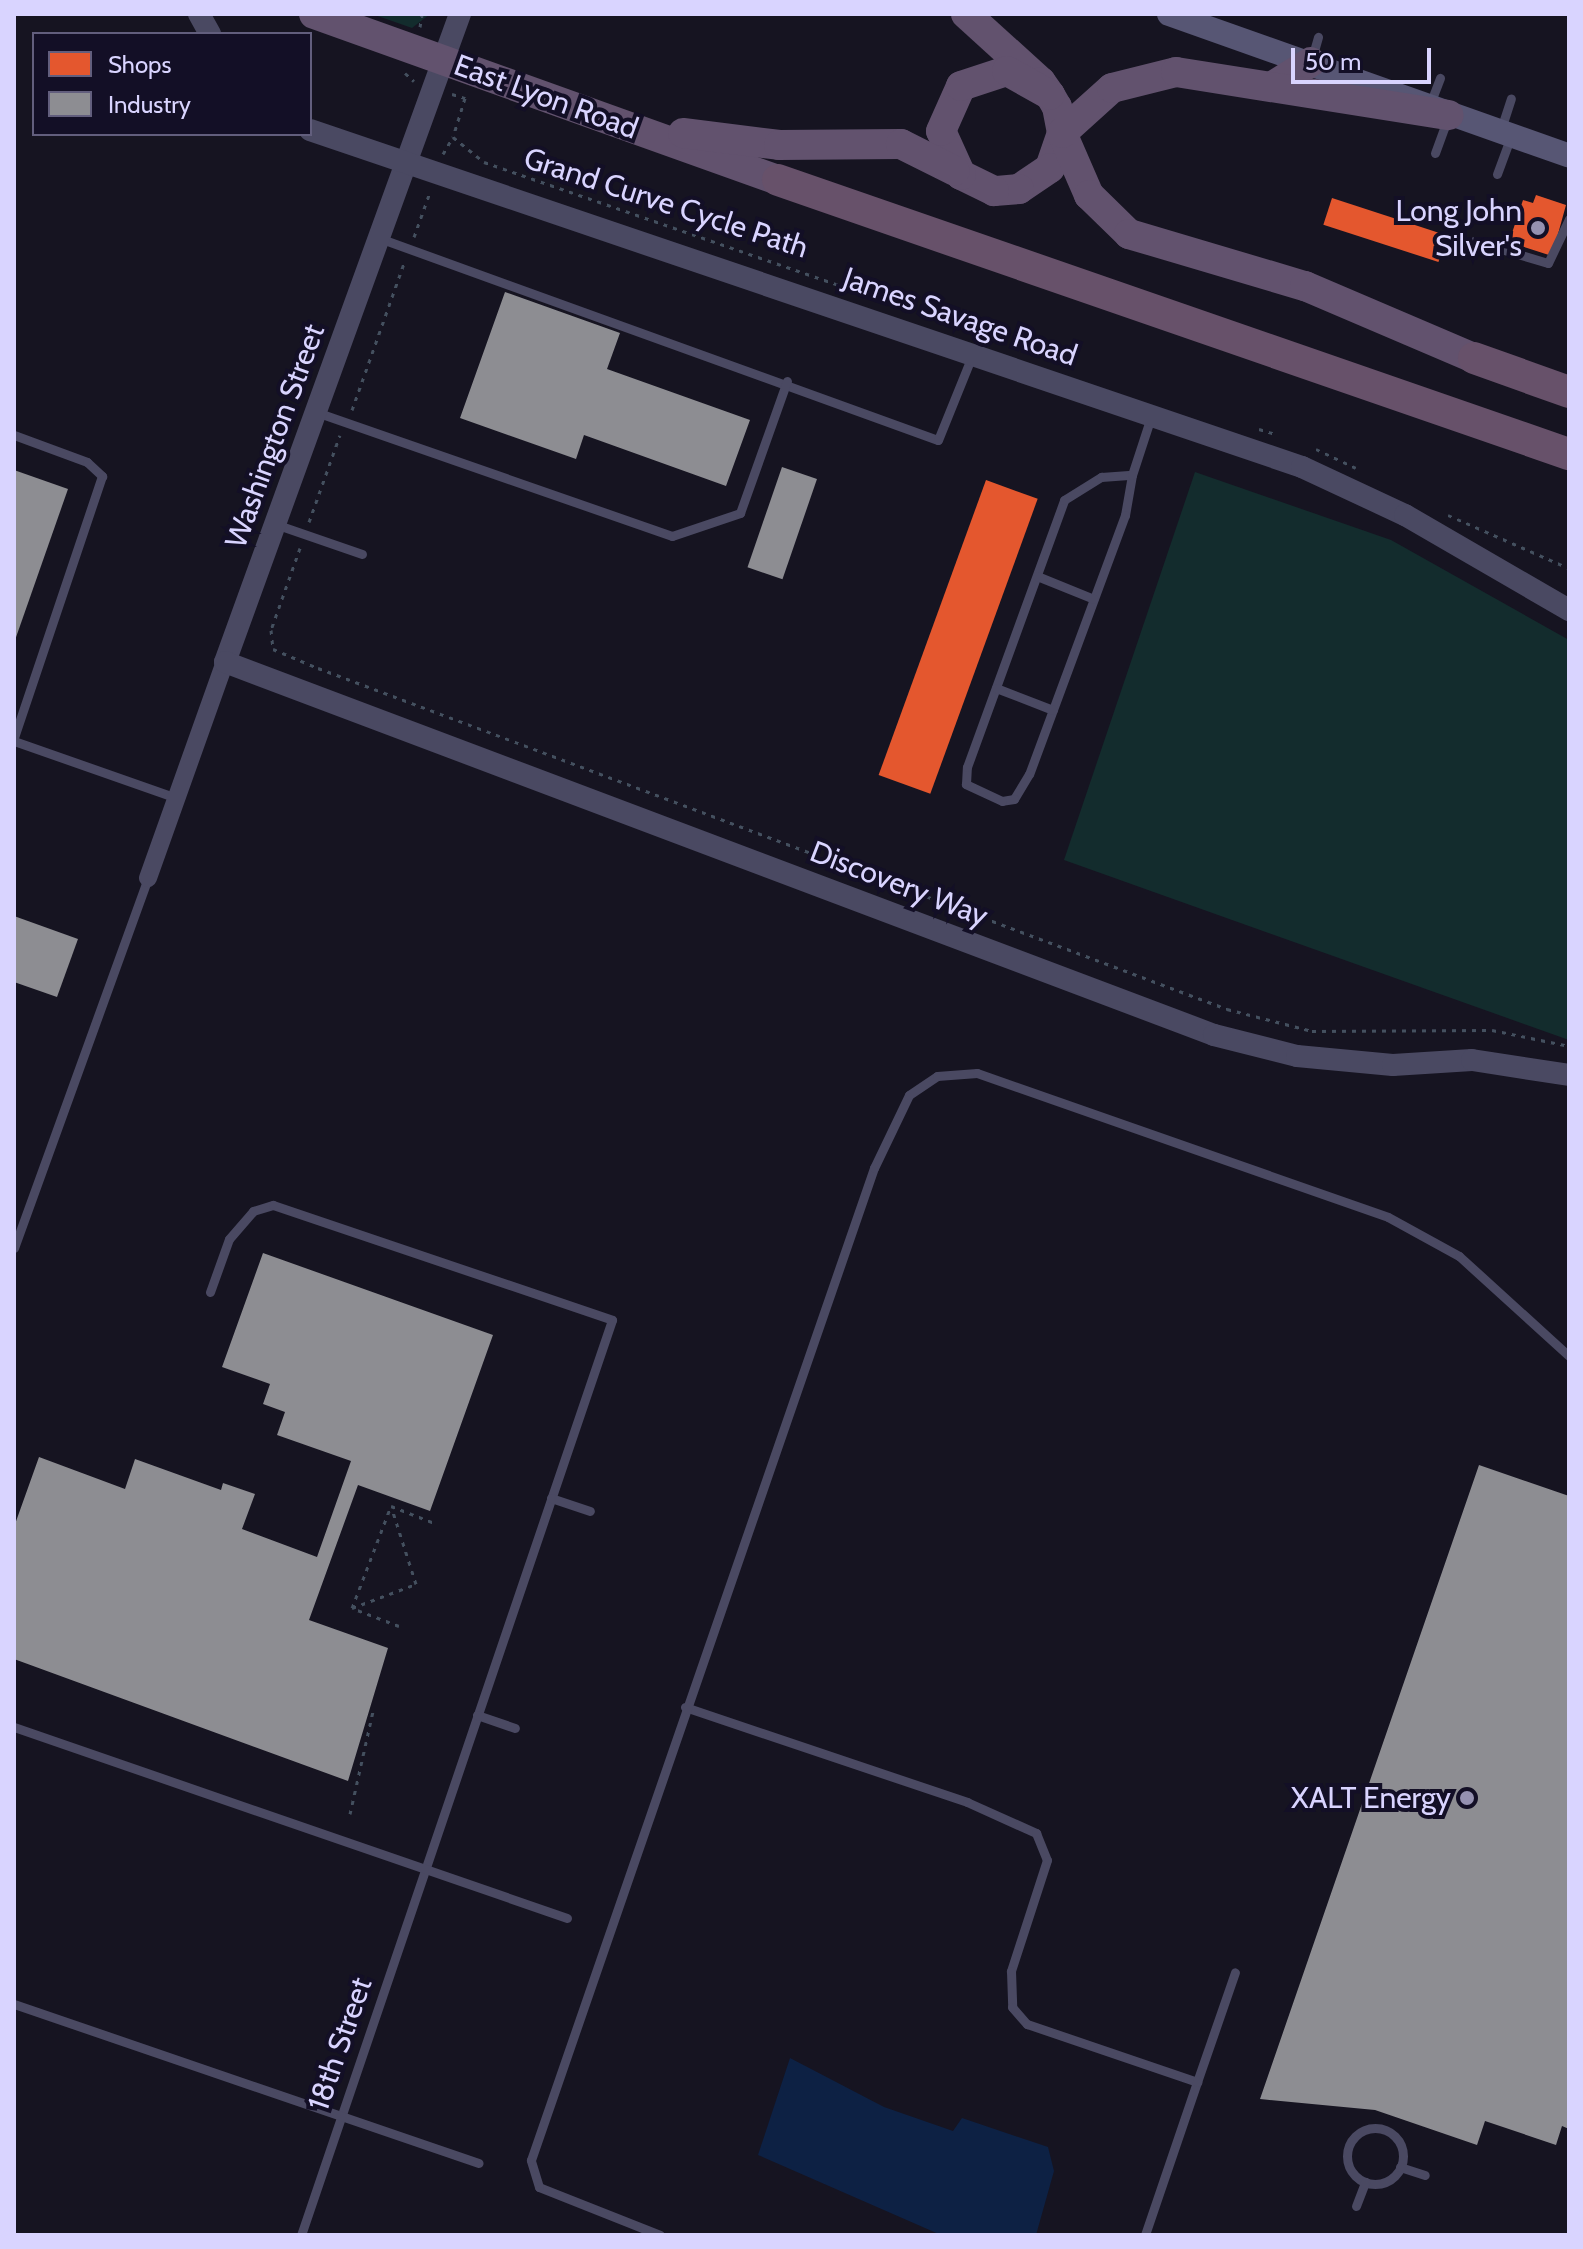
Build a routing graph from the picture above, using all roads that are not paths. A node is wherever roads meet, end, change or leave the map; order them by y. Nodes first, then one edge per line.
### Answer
1 (199, 14) edge
2 (314, 14) edge
3 (460, 14) edge
4 (966, 14) edge
5 (1169, 14) edge
6 (209, 32) edge
7 (1314, 49) junction
8 (438, 74) junction
9 (1440, 78) dead end
10 (1276, 84) junction
11 (1050, 95) junction
12 (1511, 99) dead end
13 (1439, 110) junction
14 (312, 131) edge
15 (641, 131) junction
16 (1062, 133) junction
17 (1505, 134) junction
18 (1435, 153) dead end
19 (1569, 156) edge
20 (406, 164) junction
21 (1497, 174) dead end
22 (961, 175) junction
23 (778, 180) joint
24 (1569, 219) edge
25 (379, 238) junction
26 (1474, 241) dead end
27 (973, 353) junction
28 (1474, 358) joint
29 (787, 381) junction
30 (1569, 392) edge
31 (316, 412) junction
32 (1152, 414) junction
33 (14, 435) edge
34 (1569, 454) edge
35 (1132, 475) junction
36 (275, 524) junction
37 (362, 554) dead end
38 (1037, 576) junction
39 (1094, 599) junction
40 (1569, 610) edge
41 (225, 662) junction
42 (996, 688) junction
43 (1053, 710) junction
44 (14, 739) edge
45 (177, 798) junction
46 (148, 878) joint
47 (1569, 1075) edge
48 (14, 1248) edge
49 (210, 1292) dead end
50 (1569, 1356) edge
51 (551, 1498) junction
52 (590, 1511) dead end
53 (685, 1707) junction
54 (477, 1715) junction
55 (14, 1727) edge
56 (515, 1728) dead end
57 (424, 1869) junction
58 (567, 1918) dead end
59 (1235, 1972) dead end
60 (14, 2004) edge
61 (1197, 2082) junction
62 (340, 2118) junction
63 (479, 2163) dead end
64 (1400, 2167) junction
65 (1425, 2175) dead end
66 (1365, 2182) junction
67 (1356, 2206) dead end
68 (301, 2235) edge
69 (660, 2235) edge
70 (1145, 2235) edge

1 - 6 street
2 - 8 highway, East Lyon Road
3 - 8 street, Washington Street
4 - 11 highway
5 - 7 main road
7 - 10 highway
7 - 13 main road
8 - 15 highway, East Lyon Road
8 - 20 street, Washington Street
9 - 13 lane
10 - 13 highway
10 - 16 highway
11 - 16 highway
11 - 22 highway
12 - 17 lane
13 - 17 main road
13 - 18 lane
14 - 20 street, James Savage Road
15 - 22 highway
15 - 23 highway, East Lyon Road
16 - 22 highway
16 - 28 highway
17 - 19 main road
17 - 21 lane
20 - 25 street, Washington Street
20 - 27 street, James Savage Road
23 - 34 highway
24 - 26 lane
25 - 29 lane
25 - 31 street, Washington Street
27 - 29 lane
27 - 32 street, James Savage Road
28 - 30 highway
29 - 31 lane
31 - 36 street, Washington Street
32 - 35 lane
32 - 40 street, James Savage Road
33 - 44 lane
35 - 38 lane
35 - 39 lane
36 - 37 lane
36 - 41 street, Washington Street
38 - 39 lane
38 - 42 lane
39 - 43 lane
41 - 45 street, Washington Street
41 - 47 street, Discovery Way
42 - 43 lane
42 - 43 lane
44 - 45 lane
45 - 46 street, Washington Street
46 - 48 lane
49 - 51 lane, 18th Street
50 - 53 lane
51 - 52 lane
51 - 54 lane, 18th Street
53 - 61 lane
53 - 69 lane
54 - 56 lane
54 - 57 lane, 18th Street
55 - 57 lane
57 - 58 lane
57 - 62 lane, 18th Street
59 - 61 lane
60 - 62 lane
61 - 70 lane
62 - 63 lane
62 - 68 lane, 18th Street
64 - 65 lane
64 - 66 lane
64 - 66 lane
66 - 67 lane

